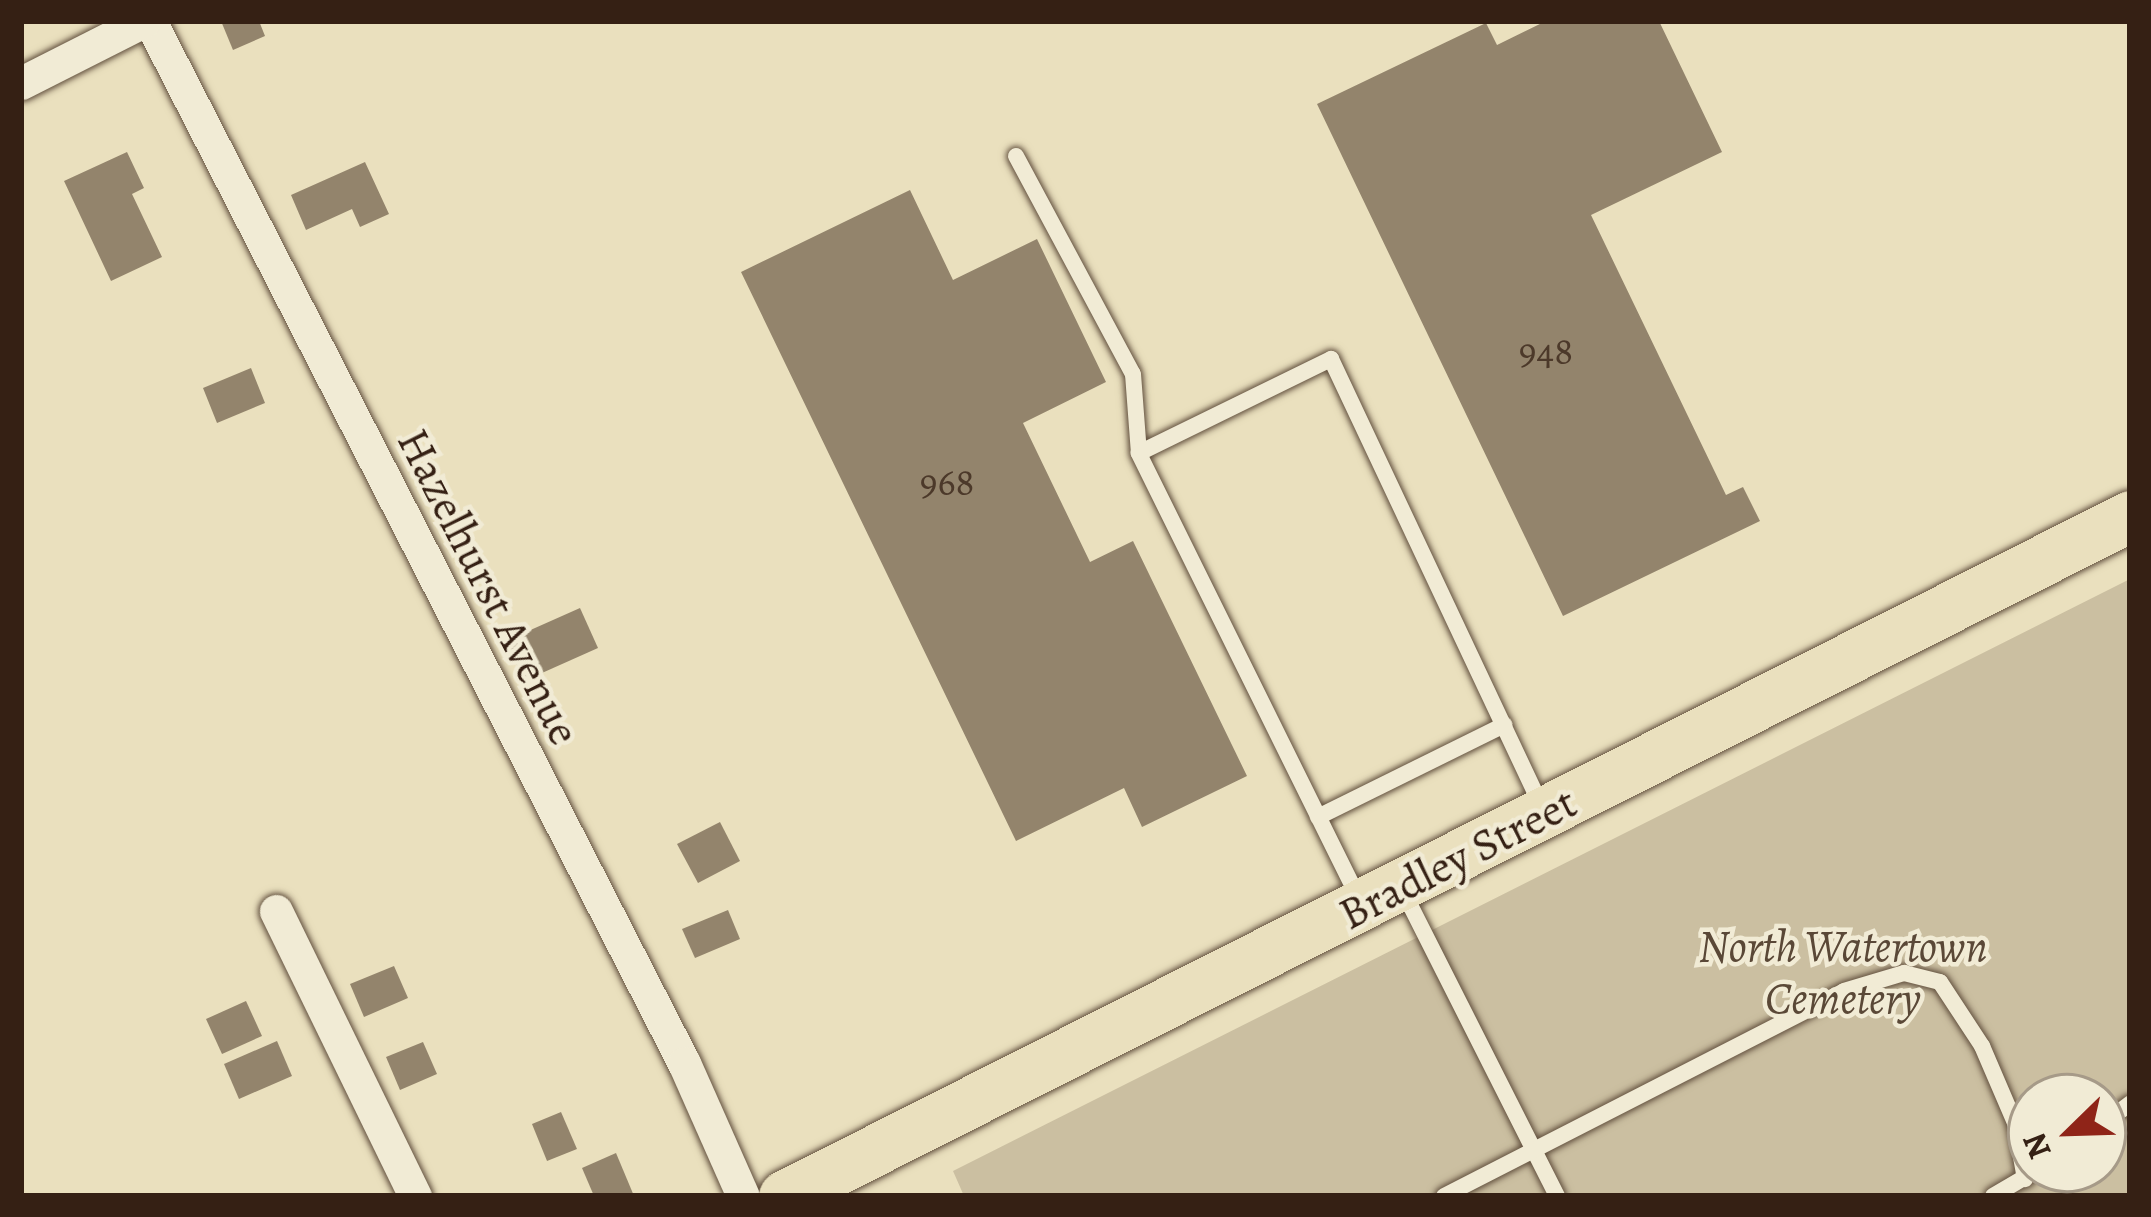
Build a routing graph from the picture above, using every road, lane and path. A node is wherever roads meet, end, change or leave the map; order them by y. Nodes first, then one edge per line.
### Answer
1 (147, 21) edge
2 (21, 83) edge
3 (1016, 156) dead end
4 (1139, 453) junction
5 (2130, 516) edge
6 (1504, 725) junction
7 (1546, 816) junction
8 (1318, 817) junction
9 (1382, 897) junction
10 (276, 911) dead end
11 (2007, 1104) edge
12 (1535, 1151) junction
13 (415, 1196) edge
14 (743, 1196) edge
15 (784, 1196) edge
16 (1444, 1196) edge
17 (1557, 1196) edge

1 - 2 street
1 - 14 street, Hazelhurst Avenue
3 - 4 lane
4 - 6 lane
4 - 8 lane
5 - 7 main road, Bradley Street
6 - 7 lane
6 - 8 lane
7 - 9 main road, Bradley Street
8 - 9 lane
9 - 12 lane
9 - 15 main road, Bradley Street
10 - 13 street
11 - 12 lane
12 - 16 lane
12 - 17 lane

